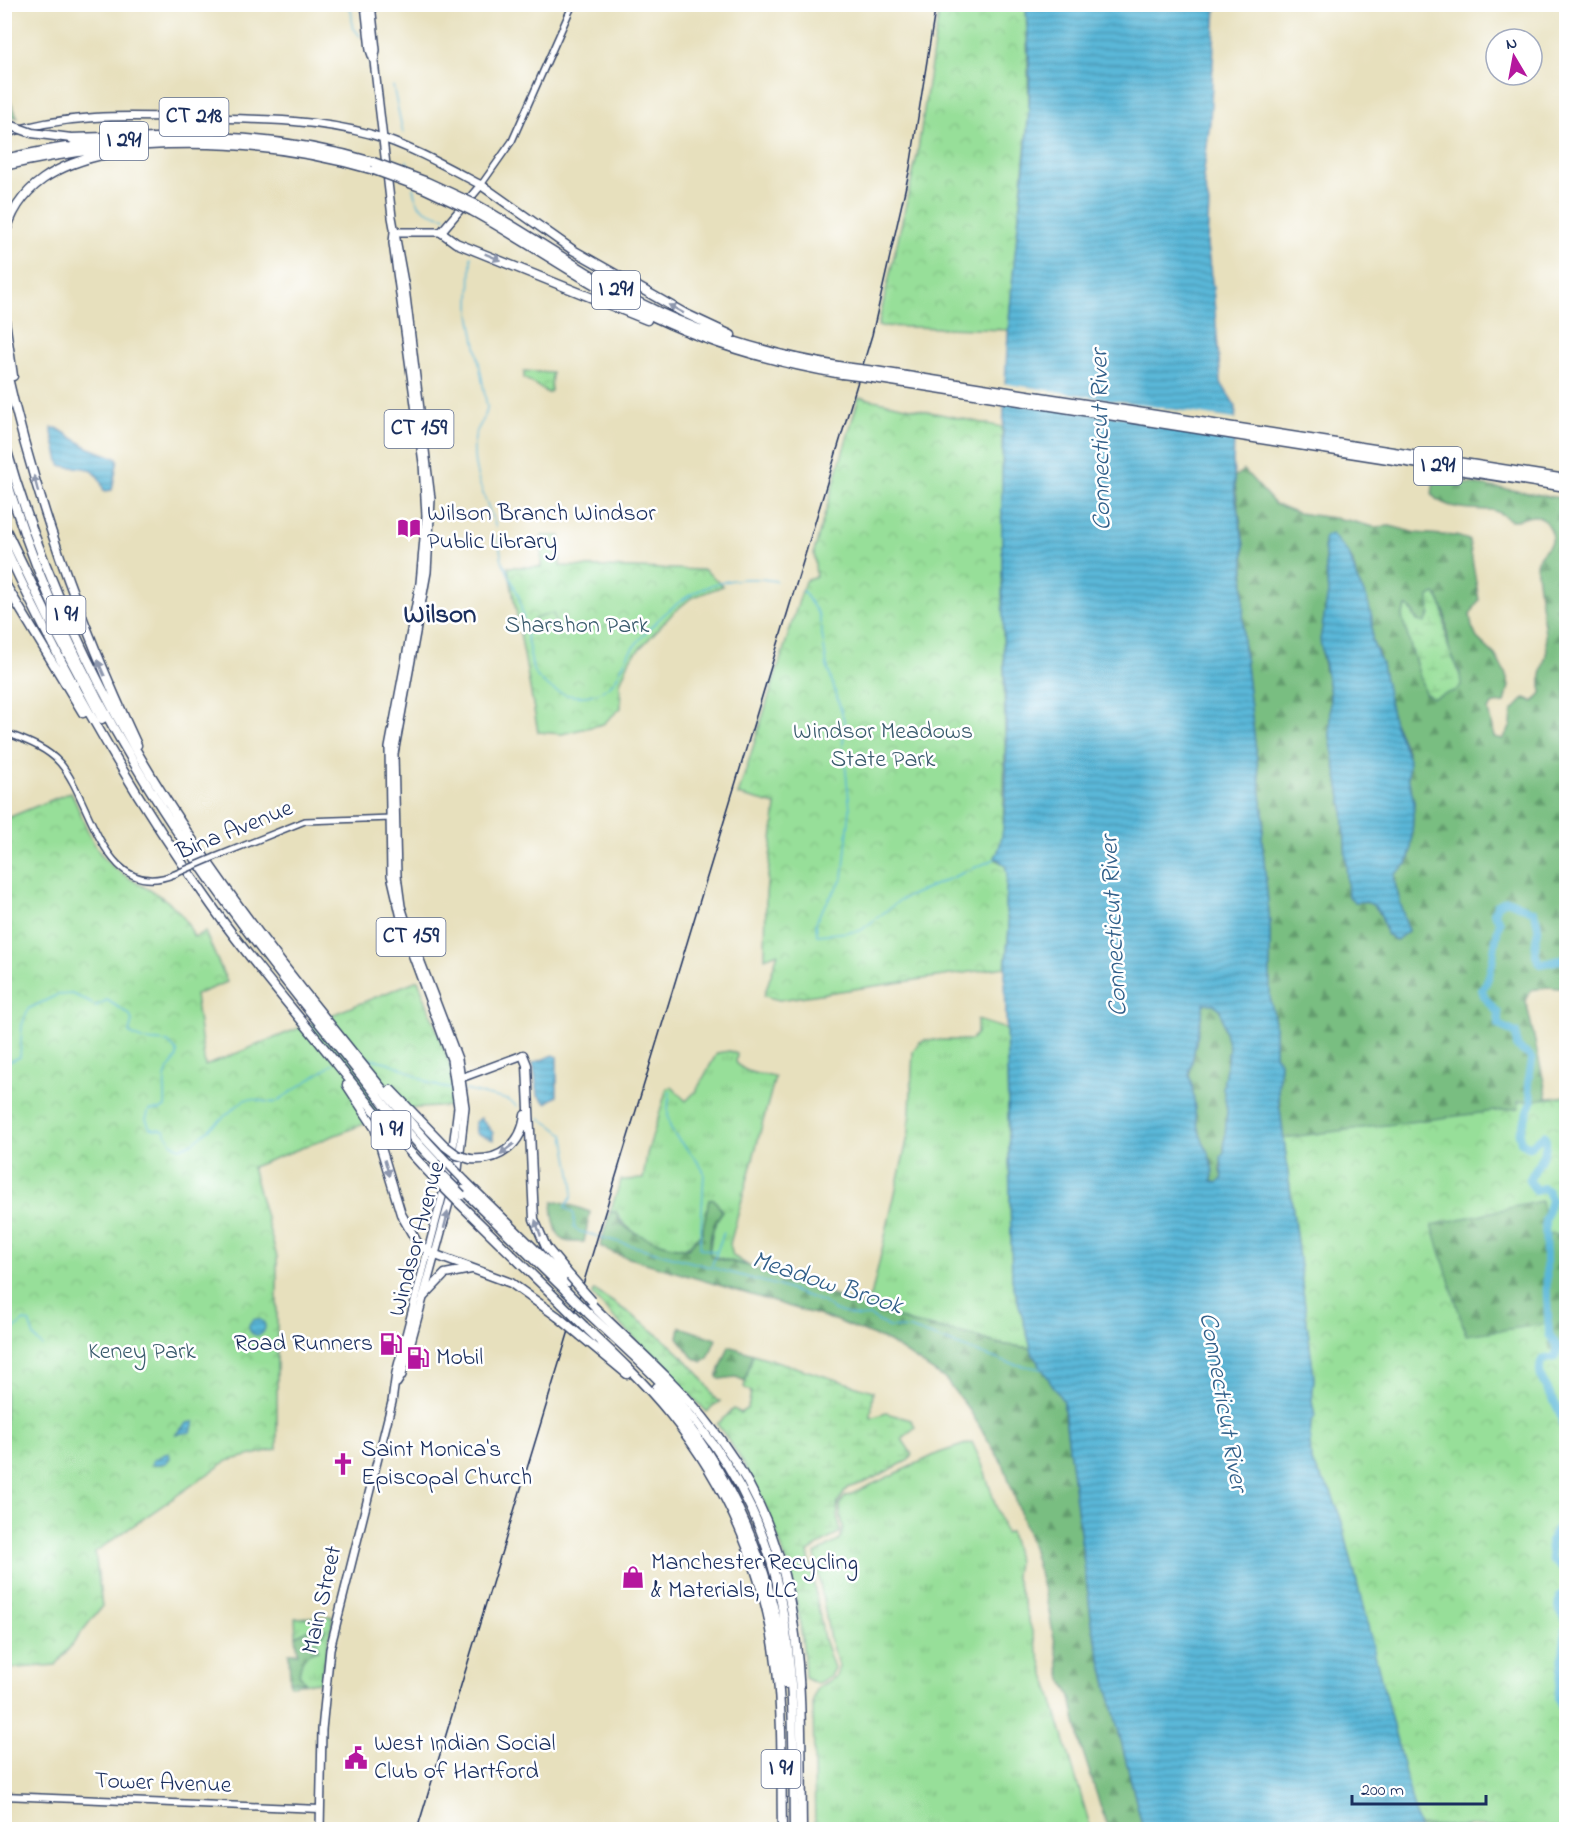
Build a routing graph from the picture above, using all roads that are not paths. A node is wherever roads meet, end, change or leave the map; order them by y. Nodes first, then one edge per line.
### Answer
1 (365, 4) edge
2 (371, 4) edge
3 (573, 4) edge
4 (370, 23) junction
5 (4, 123) edge
6 (4, 135) edge
7 (383, 139) junction
8 (176, 141) junction
9 (72, 150) junction
10 (4, 159) edge
11 (4, 166) edge
12 (482, 185) junction
13 (474, 208) junction
14 (394, 232) junction
15 (441, 232) junction
16 (4, 239) edge
17 (4, 314) edge
18 (705, 339) junction
19 (767, 351) junction
20 (4, 361) edge
21 (843, 370) junction
22 (4, 441) edge
23 (1310, 442) junction
24 (27, 450) junction
25 (4, 471) edge
26 (1566, 479) edge
27 (4, 481) edge
28 (1566, 487) edge
29 (17, 510) junction
30 (4, 519) edge
31 (4, 525) edge
32 (4, 544) edge
33 (17, 554) junction
34 (4, 582) edge
35 (100, 731) junction
36 (4, 732) edge
37 (151, 778) junction
38 (392, 818) junction
39 (337, 1043) junction
40 (523, 1055) junction
41 (376, 1077) junction
42 (346, 1078) junction
43 (460, 1086) junction
44 (439, 1169) junction
45 (462, 1192) junction
46 (433, 1253) junction
47 (487, 1272) junction
48 (566, 1290) junction
49 (421, 1295) junction
50 (588, 1312) junction
51 (396, 1384) joint
52 (647, 1388) junction
53 (693, 1424) junction
54 (703, 1438) junction
55 (4, 1796) edge
56 (320, 1809) junction
57 (320, 1830) edge
58 (782, 1830) edge
59 (792, 1830) edge
60 (802, 1830) edge

1 - 4 main road, Windsor Avenue / CT 159
2 - 4 main road, Windsor Avenue / CT 159
3 - 12 street
4 - 7 main road, Windsor Avenue / CT 159
5 - 9 highway, bridge
6 - 7 main road, CT 218
7 - 12 main road
7 - 14 main road, Windsor Avenue / CT 159
8 - 9 highway
8 - 9 highway, I 291
8 - 13 highway, I 291, bridge
9 - 10 highway, I 291
9 - 11 highway, I 291
9 - 16 highway
12 - 15 main road
19 -> 12 highway
13 - 18 highway, I 291
13 - 19 highway, I 291
14 - 15 main road
14 - 38 main road, Windsor Avenue / CT 159
15 -> 18 highway
17 - 24 highway
18 - 21 highway, I 291
19 - 21 highway, I 291
20 - 24 highway
21 - 23 highway, I 291, bridge
22 - 37 highway, I 91
23 - 26 highway, I 291
23 - 28 highway, I 291
37 -> 24 highway
25 - 29 highway
27 - 29 highway
29 - 39 highway
30 - 33 highway
31 - 33 highway
32 - 35 highway, I 91
33 - 39 highway
34 - 35 highway
35 - 42 highway, I 91
36 - 38 street, Bina Avenue, bridge
37 - 39 highway, I 91
38 - 43 main road, Windsor Avenue / CT 159
39 - 41 highway, I 91
39 - 44 highway
40 -> 41 highway, bridge
40 - 43 main road
48 -> 40 highway
41 - 44 highway, I 91
42 - 44 highway, I 91
42 -> 46 highway
43 - 46 main road, Windsor Avenue / CT 159
44 - 45 highway, I 91, bridge
44 - 45 highway
45 - 48 highway, I 91
45 - 48 highway, I 91
46 - 47 highway
46 - 49 main road, Windsor Avenue / CT 159
47 - 49 highway
47 - 52 highway, bridge
48 - 50 highway, I 91, bridge
48 - 50 highway, I 91, bridge
49 - 51 main road, Windsor Avenue / CT 159
50 - 52 highway, I 91
50 - 53 highway
50 - 53 highway, I 91
51 - 56 main road, Main Street / CT 159
52 - 53 highway, I 91
53 - 54 highway
53 - 54 highway, I 91
54 - 58 highway, I 91
54 - 59 highway
54 - 60 highway, I 91
55 - 56 main road, Tower Avenue
56 - 57 main road, Main Street

